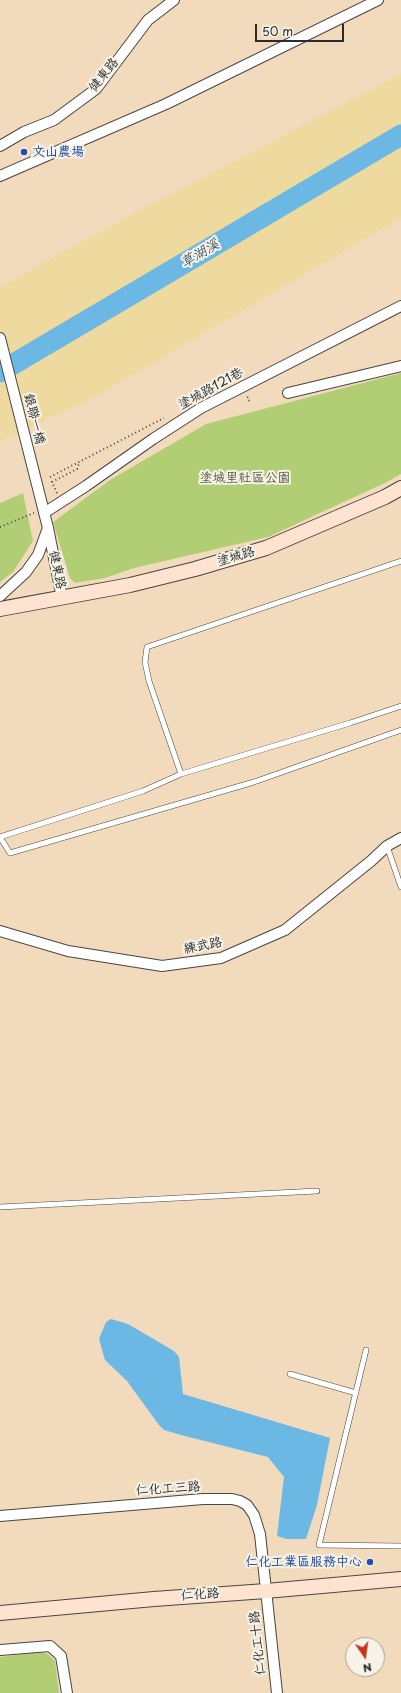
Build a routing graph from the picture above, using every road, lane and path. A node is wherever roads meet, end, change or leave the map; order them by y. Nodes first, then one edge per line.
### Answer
1 (174, 0) edge
2 (378, 0) edge
3 (0, 146) edge
4 (0, 176) edge
5 (401, 306) edge
6 (0, 338) edge
7 (401, 366) edge
8 (288, 393) dead end
9 (79, 463) dead end
10 (401, 488) edge
11 (57, 495) dead end
12 (43, 510) junction
13 (0, 527) edge
14 (48, 528) junction
15 (401, 561) edge
16 (0, 596) edge
17 (62, 598) junction
18 (0, 609) edge
19 (401, 706) edge
20 (401, 730) edge
21 (181, 774) junction
22 (0, 837) edge
23 (401, 838) edge
24 (387, 846) junction
25 (401, 887) edge
26 (0, 931) edge
27 (317, 1191) dead end
28 (0, 1207) edge
29 (366, 1350) dead end
30 (290, 1374) dead end
31 (356, 1393) junction
32 (0, 1516) edge
33 (401, 1546) edge
34 (401, 1579) edge
35 (266, 1591) junction
36 (0, 1613) edge
37 (0, 1650) edge
38 (67, 1693) edge
39 (277, 1693) edge

1 - 3 street, 健東路
2 - 4 street
5 - 12 street, 塗城路121巷
6 - 12 street, 銀聯一橋
7 - 8 street
9 - 11 path
10 - 17 street, 塗城路
12 - 13 path
12 - 14 street, 健東路
14 - 16 street, 健東路
14 - 17 street, 健東路
15 - 21 lane
17 - 18 street, 健東路
19 - 21 lane
20 - 22 lane
21 - 22 lane
23 - 24 street, 練武路
24 - 25 lane
24 - 26 street, 練武路
27 - 28 lane
29 - 31 lane
30 - 31 lane
31 - 33 lane
32 - 35 street, 仁化工三路
34 - 35 street, 仁化路
35 - 36 street, 仁化路
35 - 39 street, 仁化工十路
37 - 38 street

